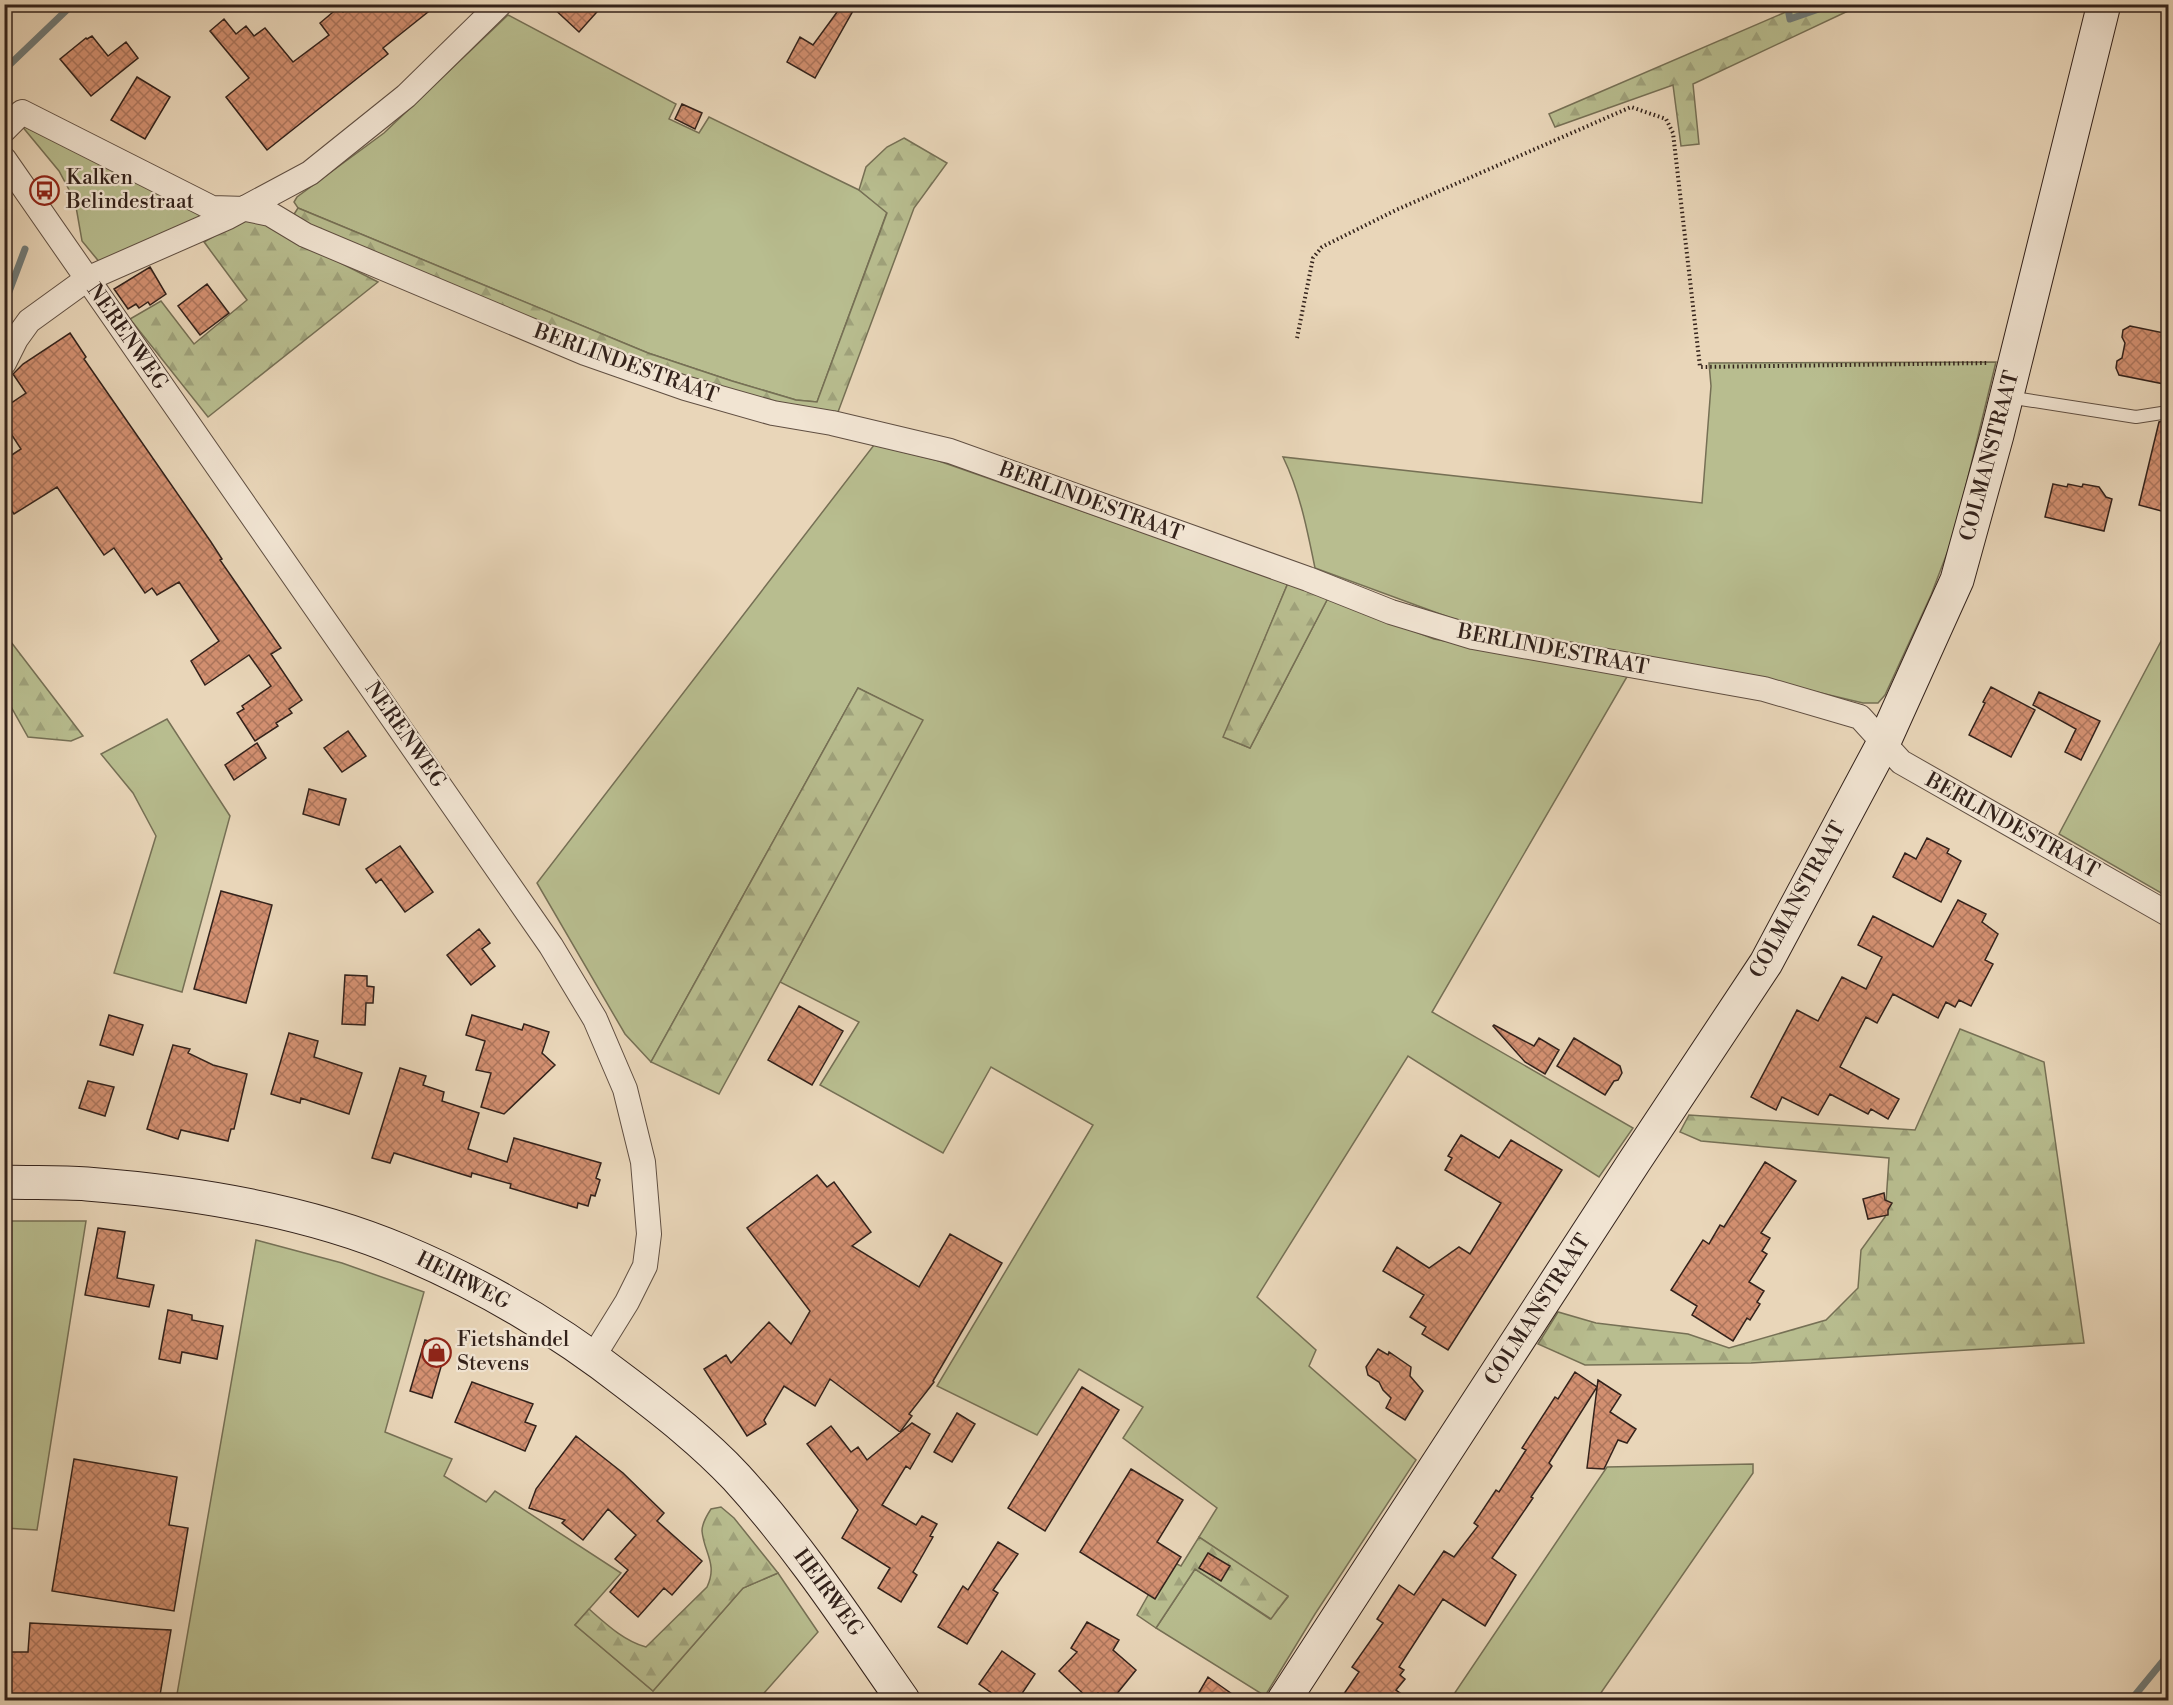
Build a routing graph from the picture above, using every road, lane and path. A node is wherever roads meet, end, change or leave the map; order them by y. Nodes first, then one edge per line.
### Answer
1 (500, 4) edge
2 (2104, 4) edge
3 (4, 129) edge
4 (4, 159) edge
5 (246, 209) junction
6 (87, 279) junction
7 (1297, 338) dead end
8 (4, 363) edge
9 (2011, 382) junction
10 (2169, 412) edge
11 (1883, 744) junction
12 (2169, 914) edge
13 (4, 1182) edge
14 (593, 1357) junction
15 (903, 1701) edge
16 (1284, 1701) edge

1 - 5 street
2 - 9 main road, COLMANSTRAAT
3 - 5 street, BERLINDESTRAAT
4 - 6 street, NERENWEG
5 - 6 street
5 - 11 street, BERLINDESTRAAT
6 - 8 street
6 - 14 street, NERENWEG
7 - 9 path
9 - 10 lane
9 - 11 main road, COLMANSTRAAT
11 - 12 street, BERLINDESTRAAT
11 - 16 main road, COLMANSTRAAT
13 - 14 main road, HEIRWEG
14 - 15 main road, HEIRWEG

